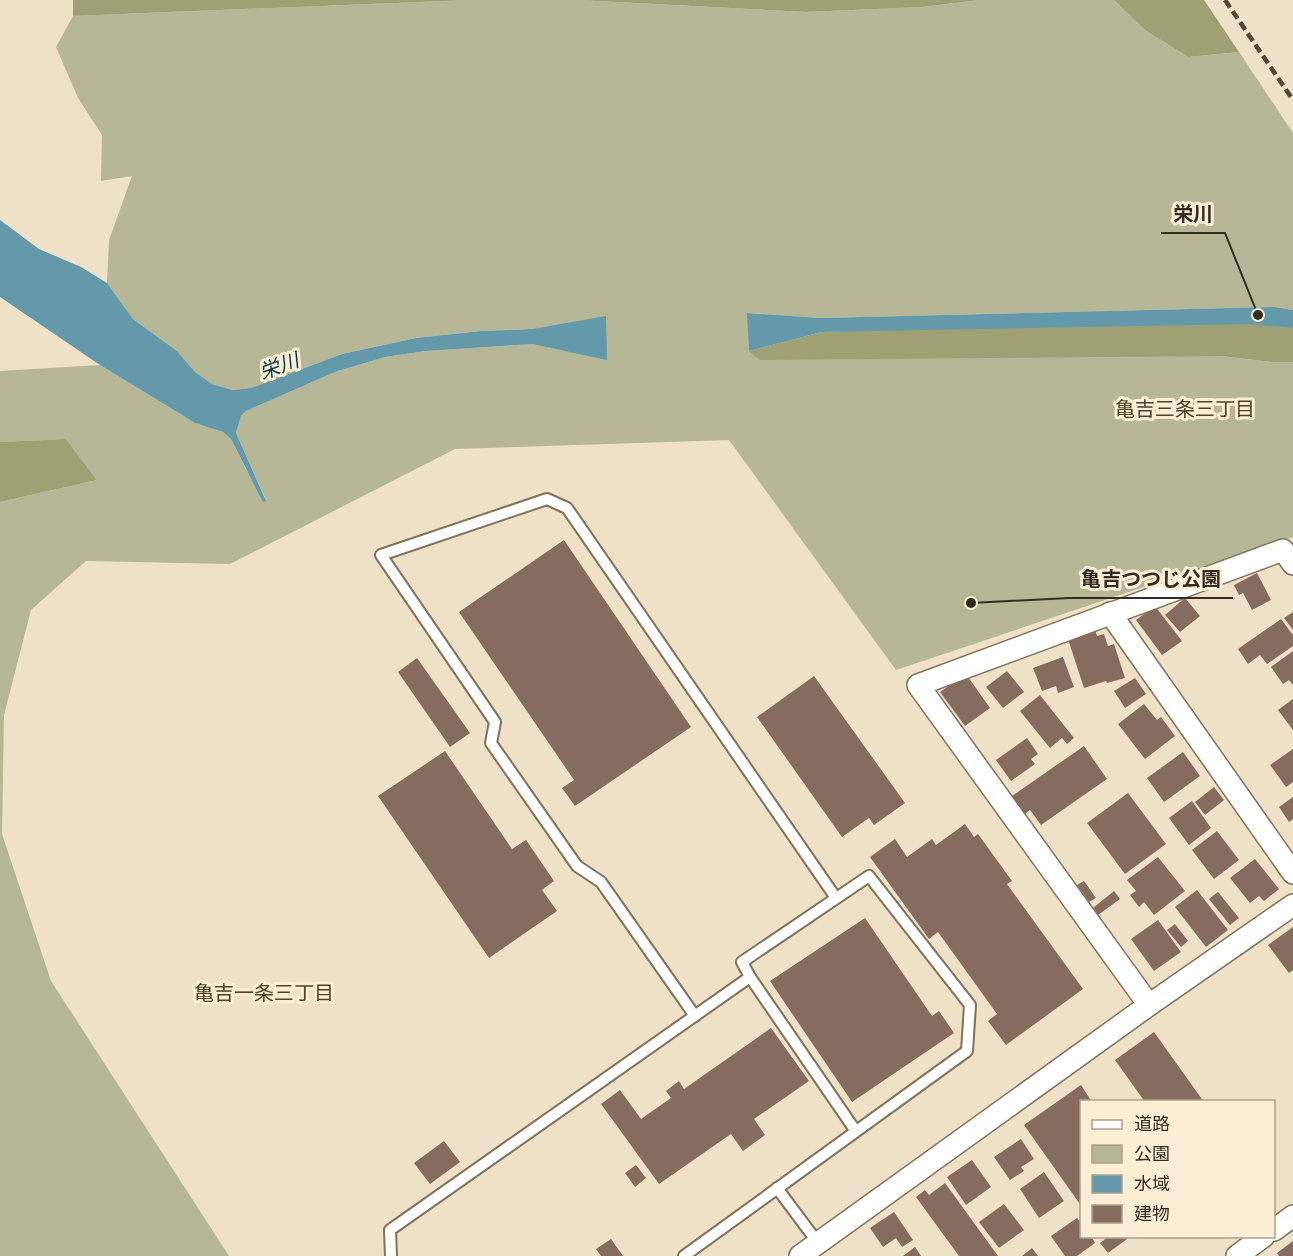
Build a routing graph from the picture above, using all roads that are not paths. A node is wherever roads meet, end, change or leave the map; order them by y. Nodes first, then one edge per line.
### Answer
1 (1293, 564) edge
2 (1110, 613) junction
3 (1293, 873) edge
4 (837, 898) junction
5 (1293, 905) edge
6 (750, 977) junction
7 (1149, 1005) junction
8 (695, 1016) junction
9 (855, 1130) junction
10 (777, 1188) junction
11 (1293, 1216) edge
12 (1275, 1229) edge
13 (1261, 1238) edge
14 (823, 1249) edge
15 (391, 1256) edge
16 (684, 1256) edge
17 (800, 1256) edge
18 (1237, 1256) edge

1 - 2 street
2 - 3 street
2 - 7 street
4 - 6 lane
4 - 8 lane
4 - 9 lane
5 - 7 street
6 - 8 lane
6 - 9 lane
7 - 14 street
8 - 15 lane
9 - 10 lane
10 - 14 lane
10 - 16 lane
11 - 12 street
13 - 18 street
14 - 17 street

